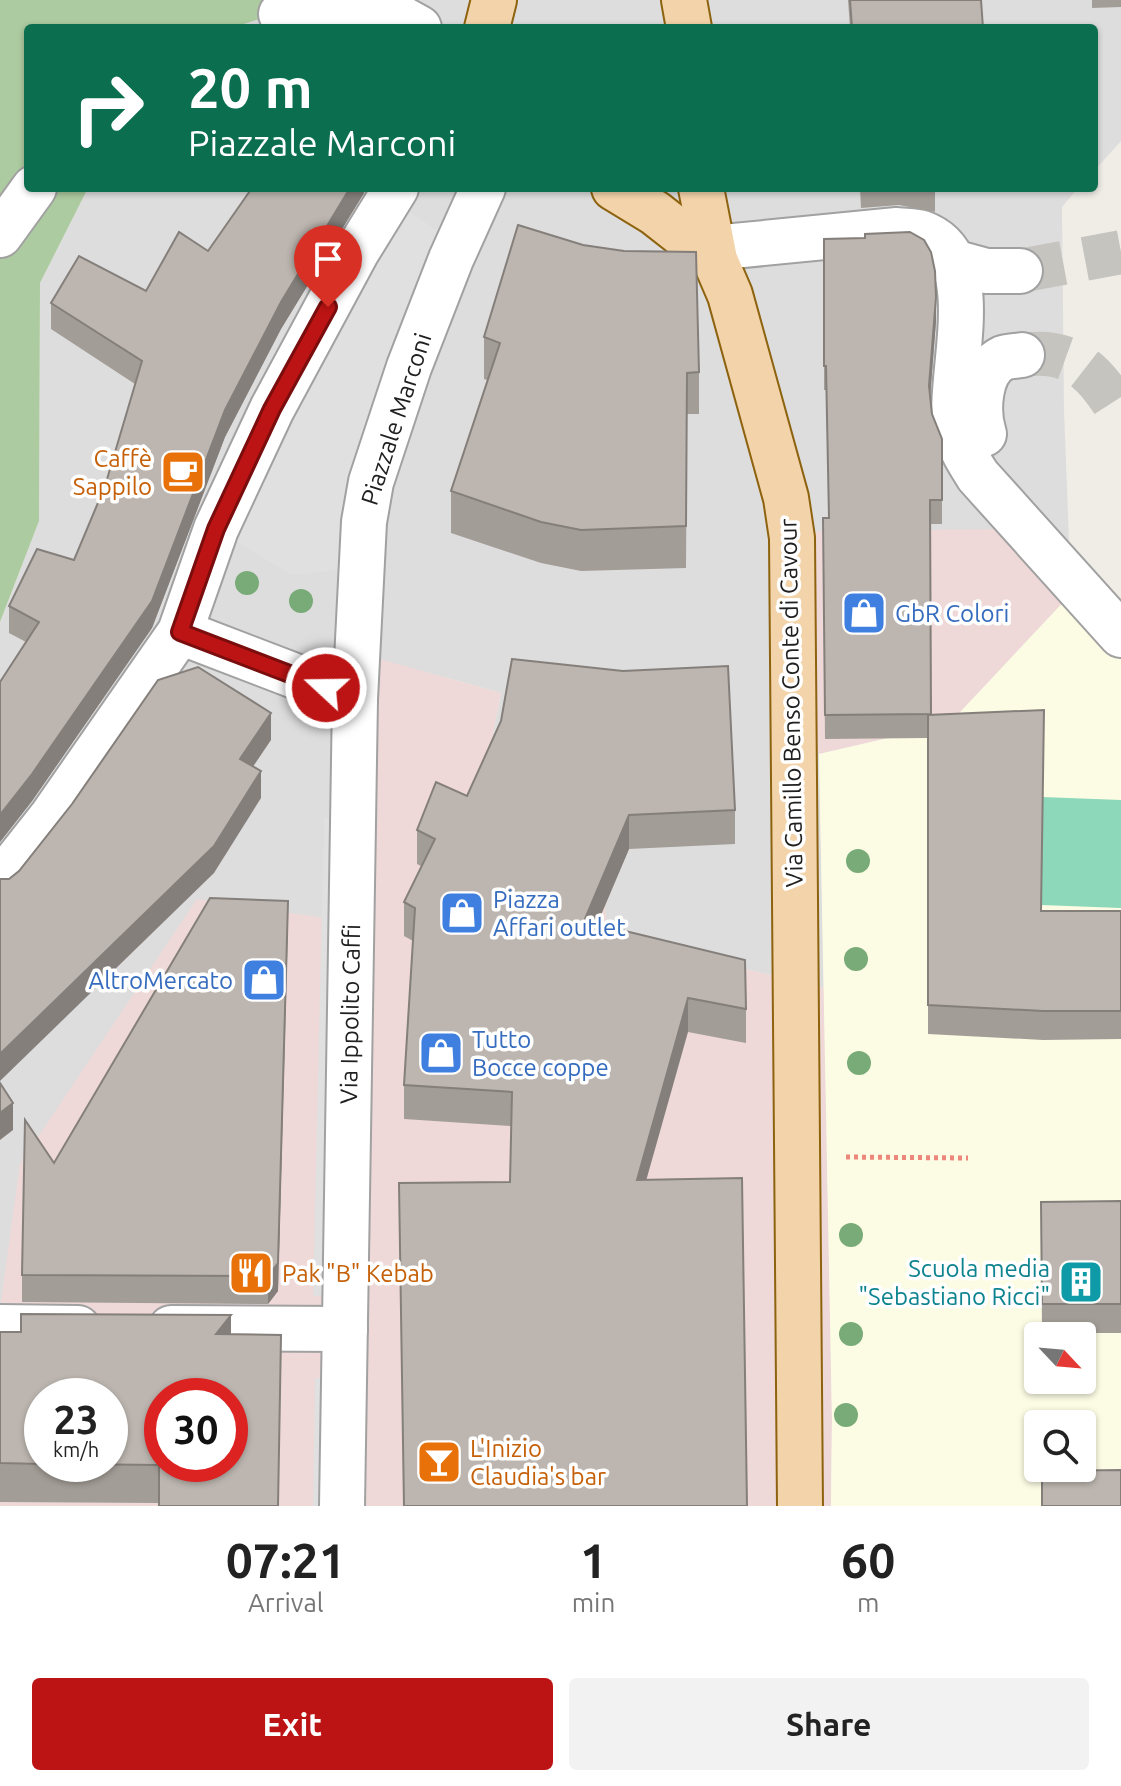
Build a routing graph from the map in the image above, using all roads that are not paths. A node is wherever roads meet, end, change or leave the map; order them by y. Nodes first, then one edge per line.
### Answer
1 (494, 0) edge
2 (684, 0) edge
3 (278, 14) edge
4 (412, 24) edge
5 (488, 24) edge
6 (688, 24) edge
7 (31, 192) edge
8 (394, 192) edge
9 (481, 192) edge
10 (621, 192) edge
11 (702, 192) edge
12 (0, 235) edge
13 (714, 254) junction
14 (953, 262) junction
15 (1020, 271) tunnel mouth
16 (1022, 355) tunnel mouth
17 (1121, 599) edge
18 (180, 632) junction
19 (1121, 635) edge
20 (355, 699) junction
21 (0, 882) edge
22 (0, 1327) edge
23 (345, 1329) junction
24 (342, 1506) edge
25 (800, 1506) edge

1 - 5 main road
2 - 6 main road
3 - 4 street
7 - 12 street
8 - 18 street
9 - 20 street, Piazzale Marconi
10 - 13 main road, Via Camillo Benso Conte di Cavour
11 - 13 main road, Via Camillo Benso Conte di Cavour
13 - 14 street
13 - 25 main road, Via Camillo Benso Conte di Cavour
14 - 15 street
14 - 19 street
16 - 17 street
18 - 20 street
18 - 21 street
20 - 23 street, Via Ippolito Caffi
22 - 23 street
23 - 24 street, Via Ippolito Caffi

